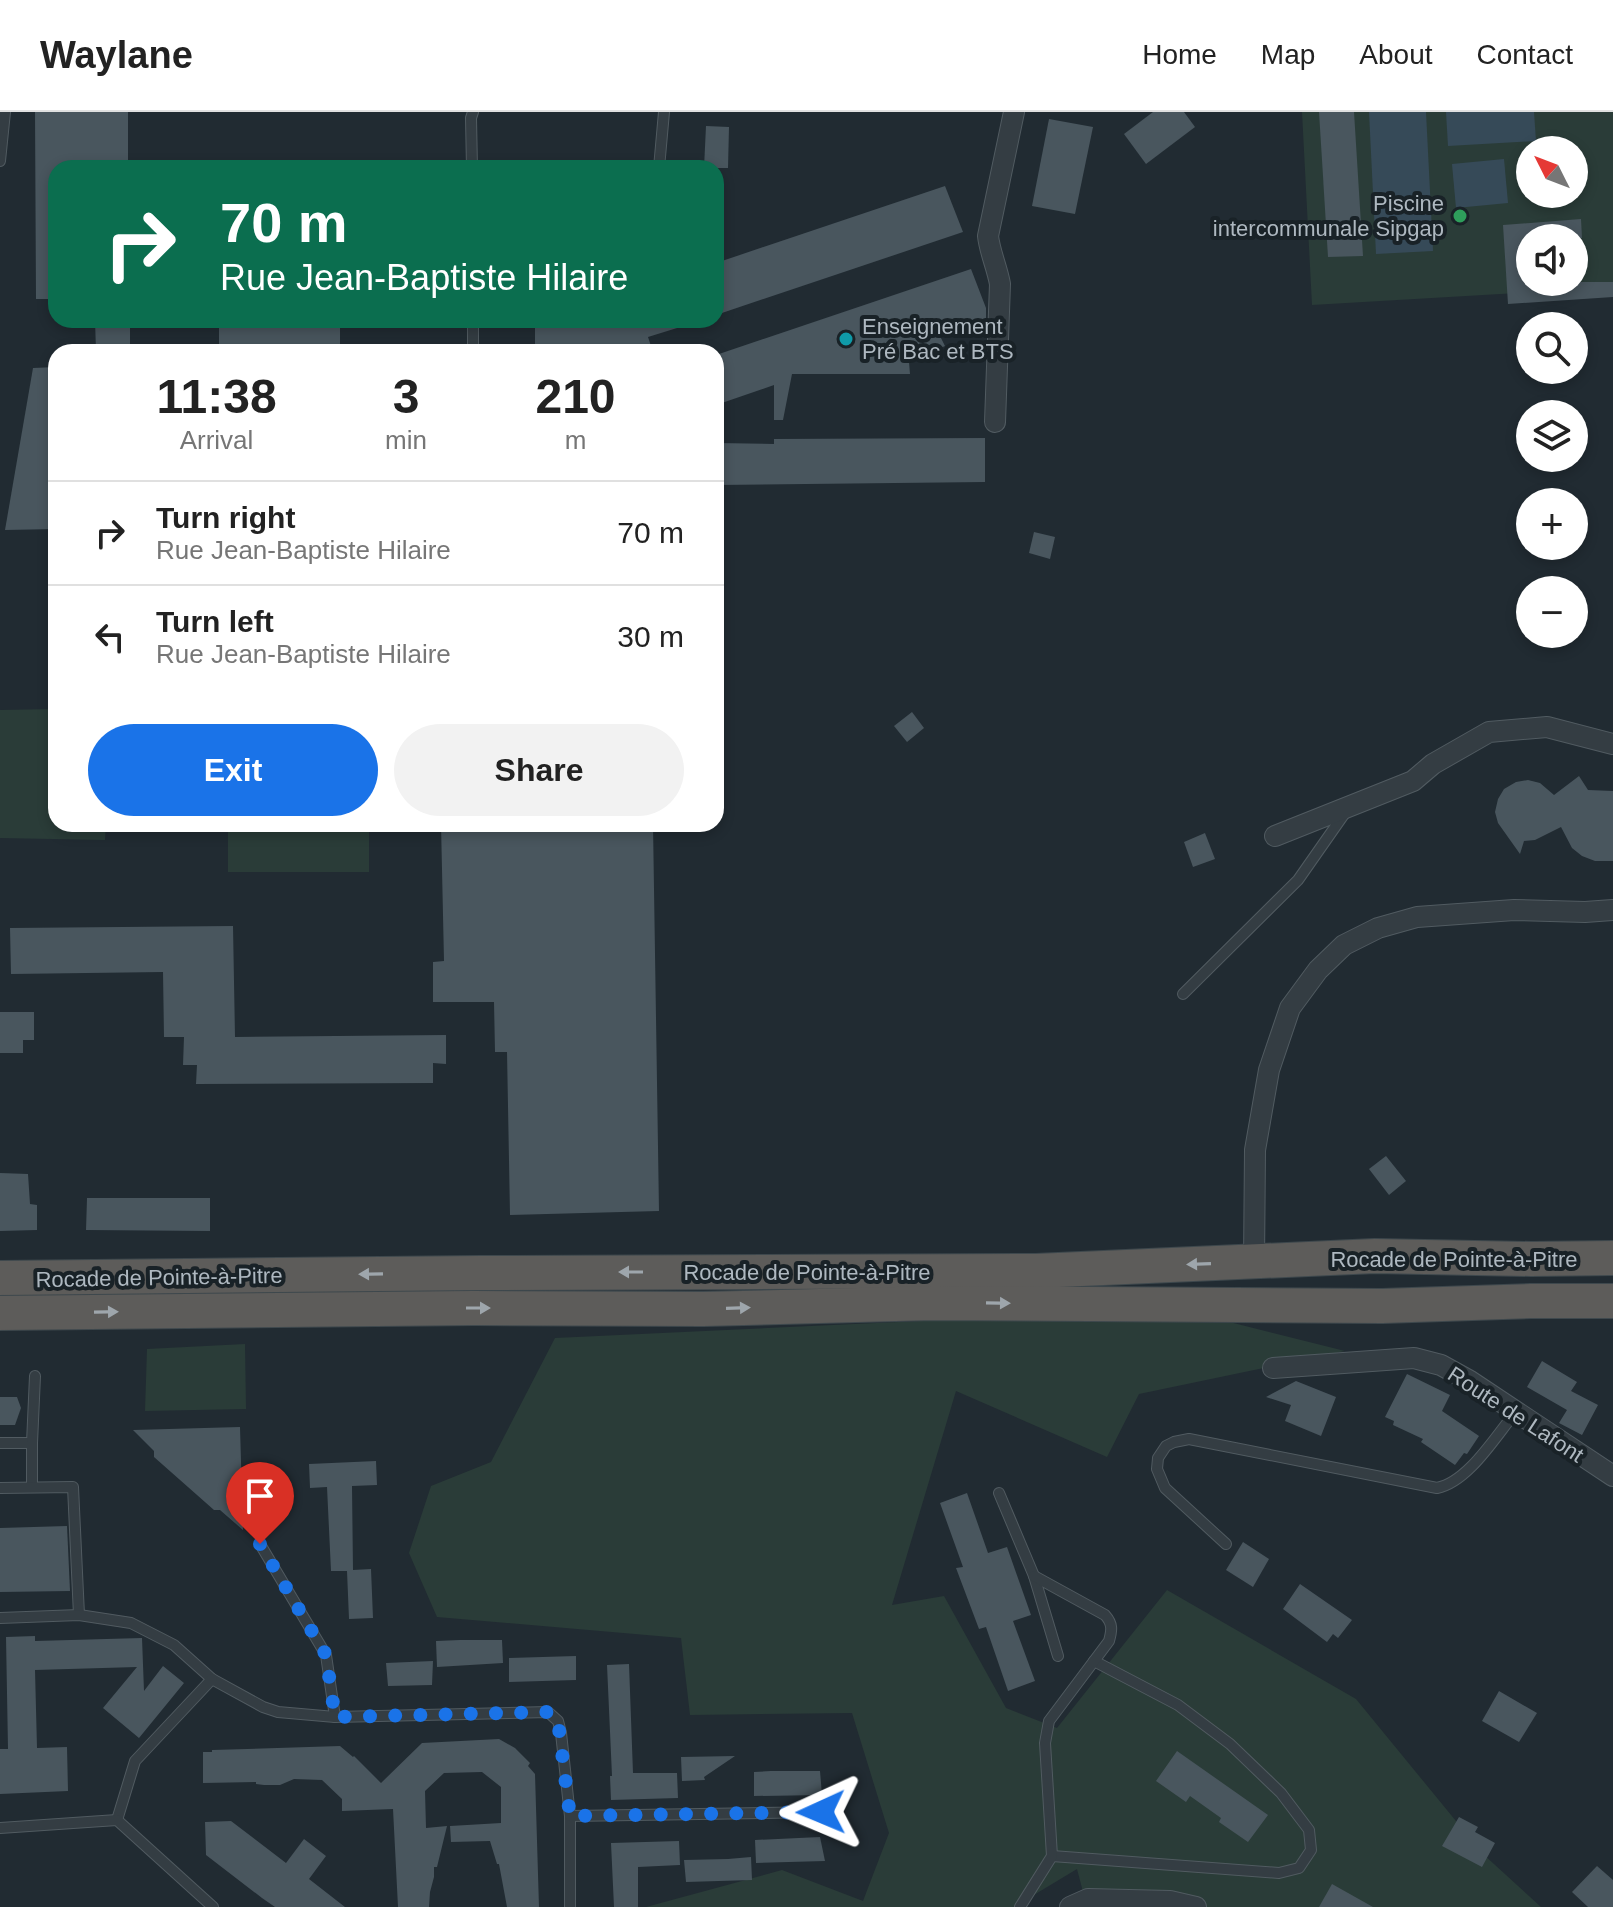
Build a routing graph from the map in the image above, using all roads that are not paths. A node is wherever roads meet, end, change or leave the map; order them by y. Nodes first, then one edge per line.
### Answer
1 (5, 112) edge
2 (473, 112) edge
3 (664, 112) edge
4 (1014, 112) edge
5 (472, 160) edge
6 (660, 160) edge
7 (0, 161) edge
8 (995, 422) dead end
9 (1613, 744) edge
10 (1350, 806) junction
11 (1275, 836) dead end
12 (1613, 910) edge
13 (1183, 994) dead end
14 (1613, 1258) edge
15 (1254, 1262) junction
16 (0, 1271) edge
17 (0, 1278) edge
18 (45, 1278) junction
19 (1613, 1301) edge
20 (0, 1313) edge
21 (47, 1313) junction
22 (0, 1328) edge
23 (1273, 1368) dead end
24 (35, 1376) dead end
25 (1515, 1413) junction
26 (0, 1443) edge
27 (32, 1443) junction
28 (1613, 1476) edge
29 (32, 1487) junction
30 (0, 1488) edge
31 (999, 1493) dead end
32 (260, 1544) dead end
33 (1226, 1544) dead end
34 (1034, 1576) junction
35 (79, 1615) junction
36 (0, 1618) edge
37 (1058, 1656) dead end
38 (1094, 1661) junction
39 (212, 1679) junction
40 (335, 1717) junction
41 (821, 1812) dead end
42 (570, 1816) junction
43 (117, 1820) junction
44 (0, 1828) edge
45 (1052, 1856) junction
46 (213, 1907) edge
47 (570, 1907) edge
48 (1020, 1907) edge
49 (1070, 1907) edge
50 (1196, 1907) edge

1 - 7 lane
2 - 5 lane
3 - 6 lane
4 - 8 street
9 - 10 street
10 - 11 street
10 - 13 lane
12 - 15 street
14 - 15 highway, Rocade de Pointe-à-Pitre
15 -> 18 highway, Rocade de Pointe-à-Pitre
16 - 18 highway
17 - 18 highway, Rocade de Pointe-à-Pitre
21 -> 19 highway, Rocade de Pointe-à-Pitre
20 - 21 highway, Rocade de Pointe-à-Pitre
21 - 22 highway
23 - 25 street, Route de Lafont
24 - 27 lane
25 - 28 street, Route de Lafont
25 - 33 lane
26 - 27 lane
27 - 29 lane
29 - 30 lane
29 - 35 lane
31 - 34 lane
32 - 40 lane
34 - 37 lane
34 - 38 lane
35 - 36 lane
35 - 39 lane
38 - 45 lane
38 - 45 lane
39 - 40 lane
39 - 43 lane
40 - 42 lane
41 - 42 lane
42 - 47 lane
43 - 44 lane
43 - 46 lane
45 - 48 lane
49 - 50 street

